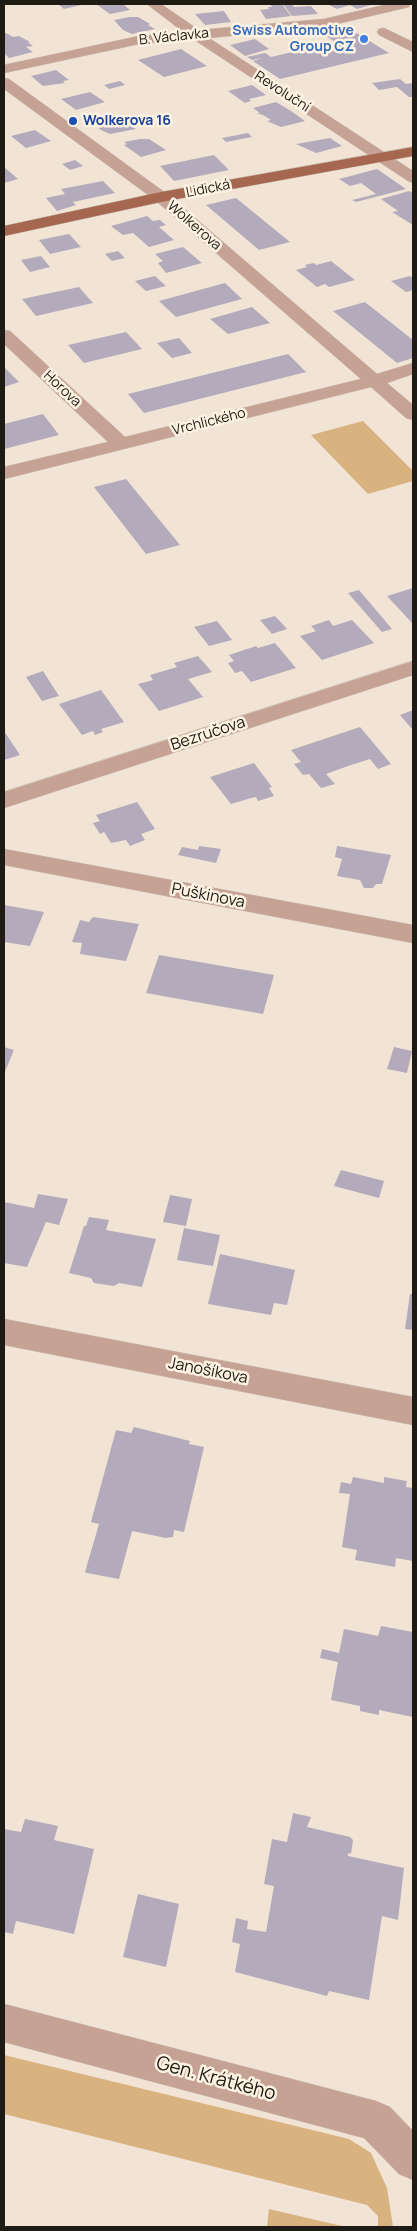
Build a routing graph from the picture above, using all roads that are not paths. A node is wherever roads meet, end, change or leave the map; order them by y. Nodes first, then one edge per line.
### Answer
1 (153, 4) edge
2 (404, 4) edge
3 (413, 8) edge
4 (384, 32) dead end
5 (196, 35) junction
6 (413, 48) edge
7 (4, 69) edge
8 (4, 82) edge
9 (413, 151) edge
10 (380, 156) junction
11 (413, 178) edge
12 (161, 198) junction
13 (4, 231) edge
14 (4, 335) edge
15 (413, 368) edge
16 (374, 381) junction
17 (413, 414) edge
18 (120, 443) junction
19 (4, 473) edge
20 (413, 668) edge
21 (4, 800) edge
22 (4, 858) edge
23 (413, 934) edge
24 (4, 1332) edge
25 (413, 1411) edge
26 (4, 2023) edge
27 (413, 2160) edge

1 - 5 street, Revoluční
2 - 3 street
2 - 5 street, B. Václavka
4 - 6 street
5 - 7 street, B. Václavka
5 - 10 street, Revoluční
8 - 12 street, Wolkerova
9 - 10 main road, Lidická
10 - 11 street, Revoluční
10 - 12 main road, Lidická
12 - 13 main road, Lidická
12 - 16 street, Wolkerova
14 - 18 street, Horova
15 - 16 street, Vrchlického
16 - 17 street, Wolkerova
16 - 18 street, Vrchlického
18 - 19 street, Vrchlického
20 - 21 street, Bezručova
22 - 23 street, Puškinova
24 - 25 street, Janošíkova
26 - 27 street, Gen. Krátkého

